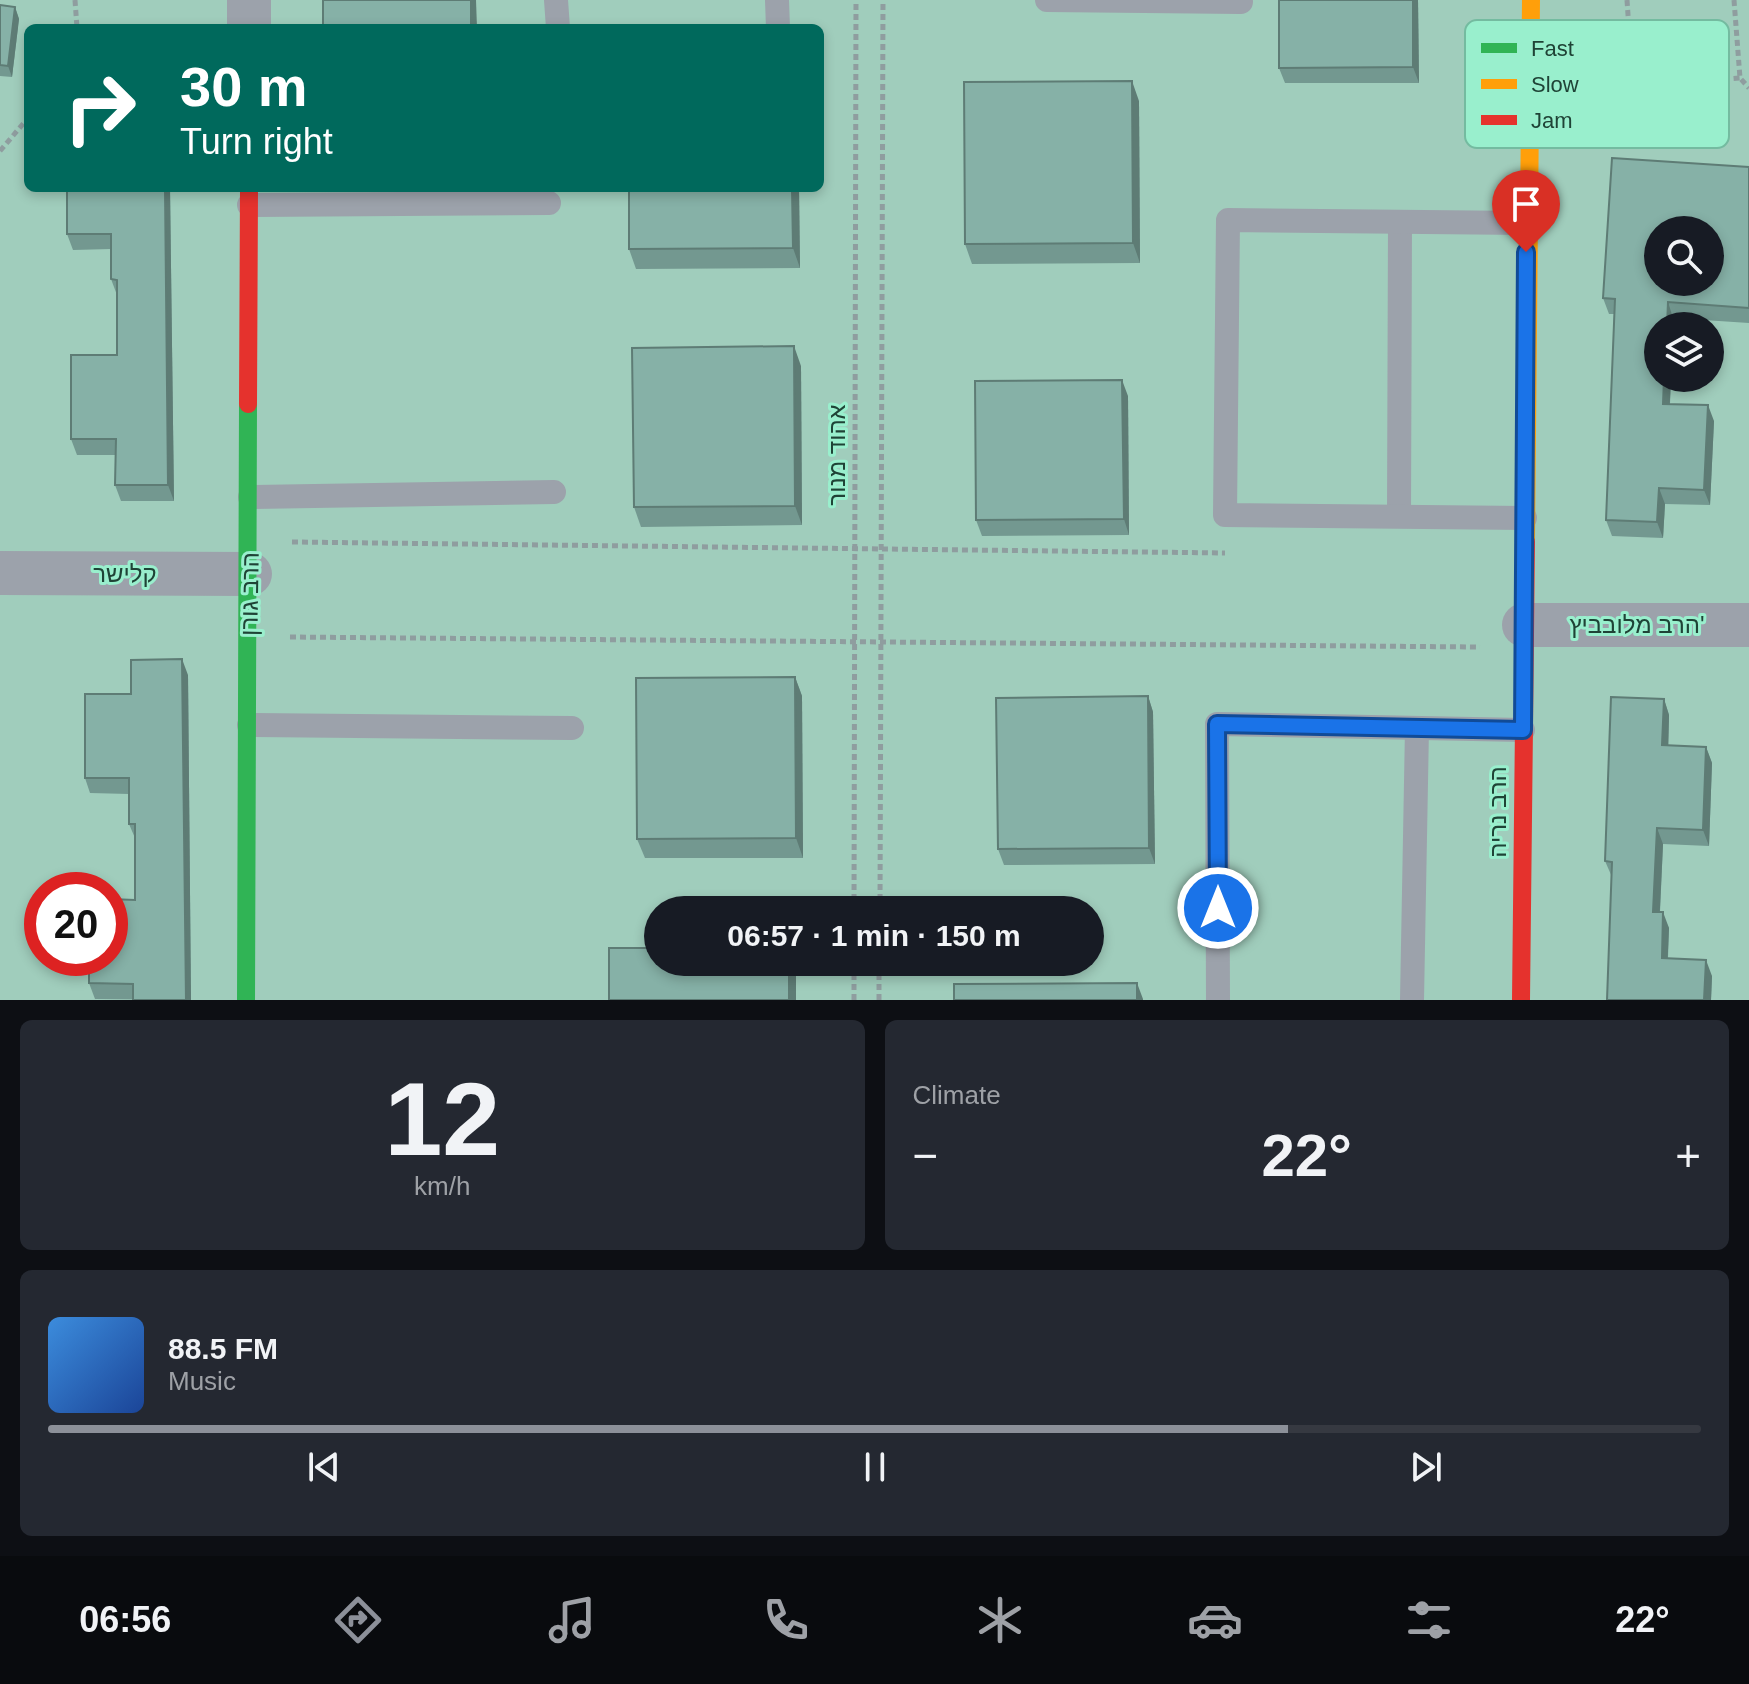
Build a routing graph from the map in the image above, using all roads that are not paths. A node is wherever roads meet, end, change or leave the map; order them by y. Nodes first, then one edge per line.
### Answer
1 (249, 0) edge
2 (556, 0) edge
3 (777, 0) edge
4 (1047, 0) edge
5 (1531, 0) edge
6 (1241, 2) dead end
7 (1530, 20) edge
8 (249, 24) edge
9 (558, 24) edge
10 (778, 24) edge
11 (1528, 148) edge
12 (249, 196) edge
13 (549, 203) dead end
14 (1400, 222) junction
15 (1527, 223) junction
16 (554, 492) dead end
17 (250, 497) junction
18 (1399, 516) junction
19 (1525, 518) junction
20 (250, 558) junction
21 (0, 573) edge
22 (1749, 625) edge
23 (1524, 636) junction
24 (249, 725) junction
25 (572, 728) dead end
26 (1417, 728) junction
27 (1523, 730) junction
28 (246, 1000) edge
29 (1218, 1000) edge
30 (1412, 1000) edge
31 (1521, 1000) edge

1 - 8 street
2 - 9 lane
3 - 10 lane
4 - 6 lane
5 - 7 street, הרב נריה
11 - 15 street, הרב נריה
12 - 13 lane
12 - 17 street, הרב גורן
14 - 15 lane
14 - 18 lane
14 - 18 lane
15 - 19 street, הרב נריה
16 - 17 lane
17 - 20 street, הרב גורן
18 - 19 lane
19 - 23 street, הרב נריה
20 - 21 street, קלישר
20 - 24 street, הרב גורן
22 - 23 street, הרב מלובביץ'
23 - 27 street, הרב נריה
24 - 25 lane
24 - 28 street, הרב גורן
26 - 27 lane
26 - 29 lane
26 - 30 lane
27 - 31 street, הרב נריה

